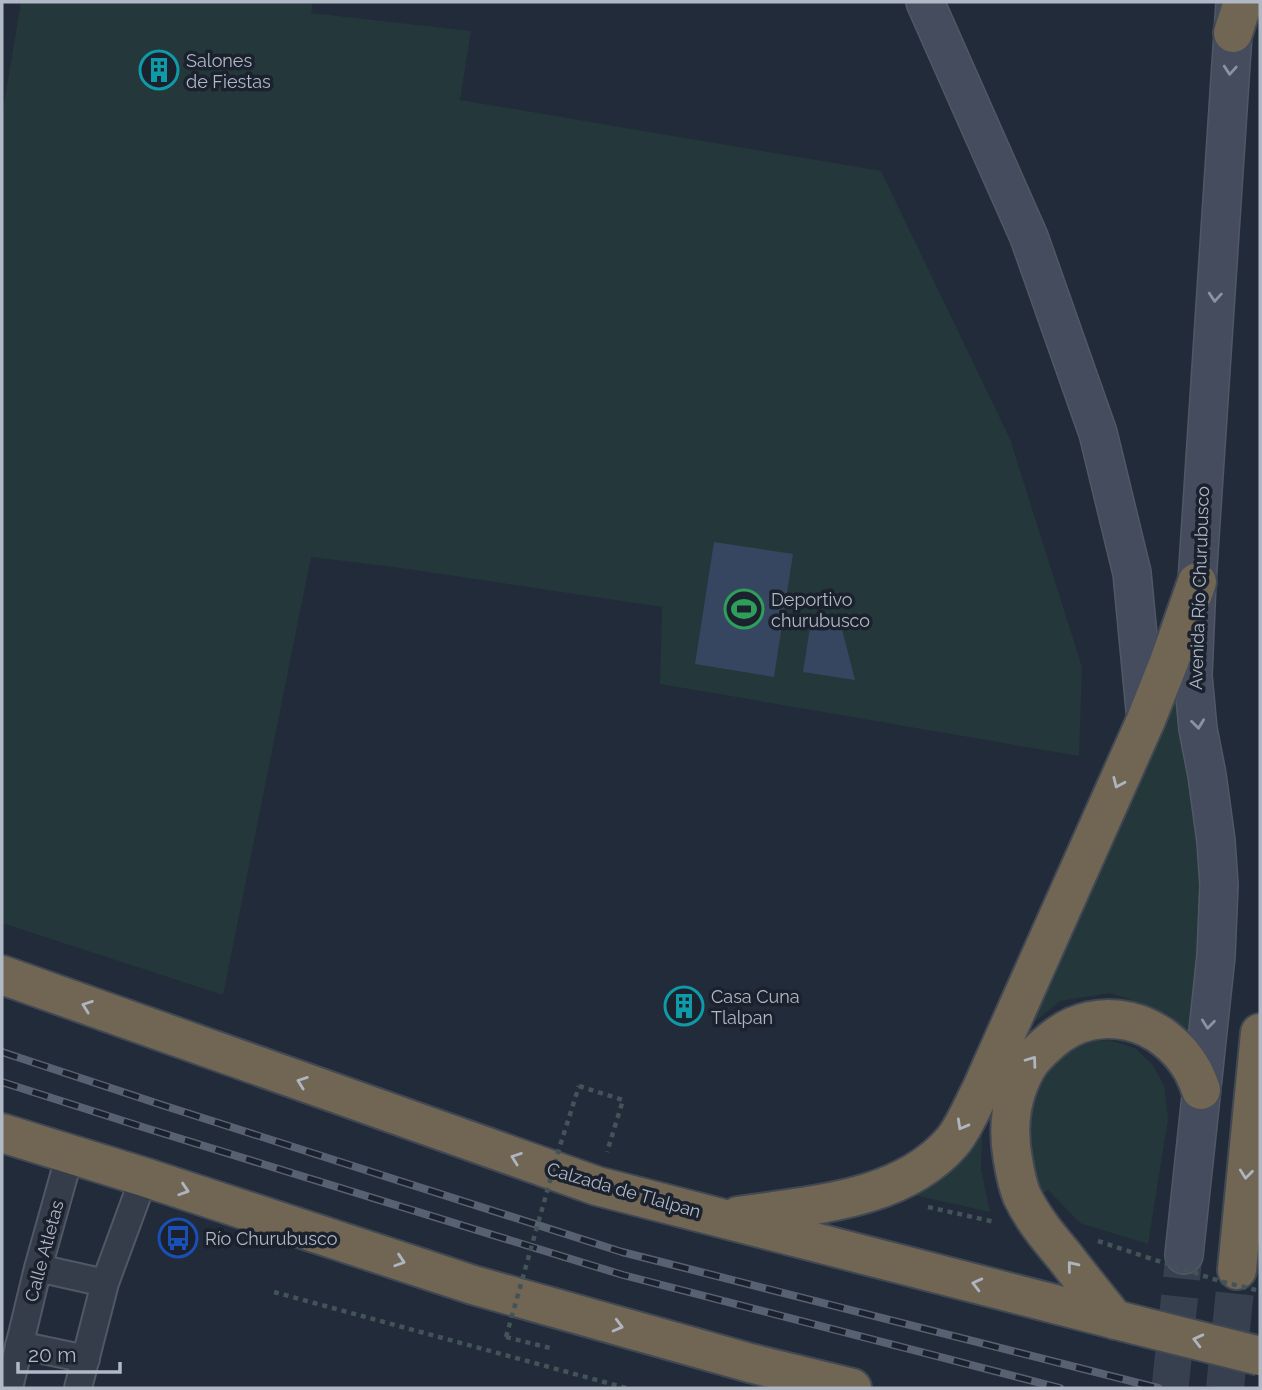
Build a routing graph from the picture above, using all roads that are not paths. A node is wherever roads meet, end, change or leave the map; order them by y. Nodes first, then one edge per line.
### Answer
1 (925, 2) edge
2 (1237, 12) edge
3 (1197, 582) junction
4 (1146, 720) junction
5 (2, 975) edge
6 (1260, 1033) edge
7 (1201, 1090) junction
8 (2, 1133) edge
9 (70, 1154) junction
10 (144, 1177) junction
11 (722, 1218) junction
12 (1184, 1255) tunnel mouth
13 (38, 1268) junction
14 (1248, 1281) tunnel mouth
15 (105, 1283) junction
16 (1126, 1322) junction
17 (19, 1345) junction
18 (1260, 1356) edge
19 (86, 1359) junction
20 (750, 1363) junction
21 (9, 1388) edge
22 (78, 1388) edge
23 (795, 1388) edge
24 (852, 1388) edge

1 - 4 main road
2 -> 3 main road, Avenida Río Churubusco
3 - 4 highway
3 -> 7 main road, Avenida Río Churubusco
4 -> 11 highway
11 -> 5 highway, Calzada de Tlalpan
6 -> 14 highway
7 - 12 main road, Avenida Río Churubusco
16 -> 7 highway
8 - 9 highway
9 - 10 highway
9 - 13 street, Calle Atletas
10 - 15 street
10 -> 20 highway
16 -> 11 highway, Calzada de Tlalpan
13 - 15 street
13 - 17 street, Calle Atletas
15 - 19 street
18 -> 16 highway, Calzada de Tlalpan, bridge
17 - 19 street
17 - 21 street, Calle Atletas
19 - 22 street
20 - 23 highway
20 - 24 highway

